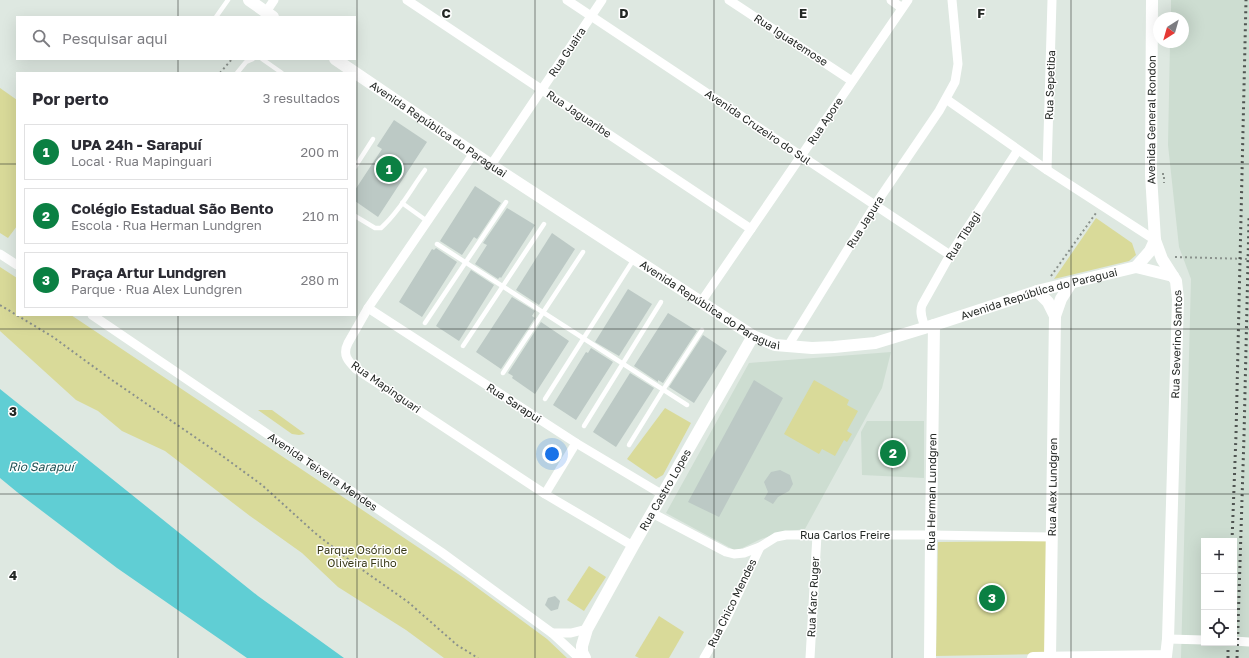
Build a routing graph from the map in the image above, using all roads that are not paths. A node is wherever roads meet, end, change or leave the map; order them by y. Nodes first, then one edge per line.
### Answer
1 (228, 0) edge
2 (249, 0) edge
3 (274, 0) edge
4 (407, 0) edge
5 (567, 0) edge
6 (602, 0) edge
7 (729, 0) edge
8 (891, 0) edge
9 (952, 0) edge
10 (1052, 0) edge
11 (1152, 0) edge
12 (905, 4) edge
13 (270, 14) edge
14 (217, 16) edge
15 (591, 16) junction
16 (251, 60) edge
17 (263, 60) edge
18 (336, 60) edge
19 (237, 72) edge
20 (281, 72) edge
21 (354, 72) edge
22 (356, 73) edge
23 (852, 81) junction
24 (542, 90) junction
25 (946, 99) junction
26 (374, 138) dead end
27 (1018, 150) junction
28 (474, 153) junction
29 (801, 156) junction
30 (356, 165) edge
31 (492, 165) junction
32 (425, 170) dead end
33 (1047, 170) junction
34 (506, 202) dead end
35 (402, 203) junction
36 (875, 205) junction
37 (356, 217) edge
38 (427, 221) junction
39 (544, 224) dead end
40 (751, 229) junction
41 (1155, 240) junction
42 (437, 244) dead end
43 (583, 252) dead end
44 (0, 254) edge
45 (950, 255) junction
46 (634, 258) junction
47 (465, 262) junction
48 (16, 264) edge
49 (1136, 267) junction
50 (1173, 276) junction
51 (1071, 283) junction
52 (503, 286) junction
53 (1039, 291) junction
54 (661, 302) dead end
55 (701, 302) junction
56 (368, 308) junction
57 (543, 312) junction
58 (93, 316) edge
59 (1054, 316) junction
60 (425, 323) dead end
61 (929, 327) junction
62 (702, 330) dead end
63 (753, 336) junction
64 (583, 338) junction
65 (463, 346) dead end
66 (788, 346) junction
67 (623, 364) junction
68 (503, 373) dead end
69 (663, 390) junction
70 (545, 399) dead end
71 (687, 405) dead end
72 (584, 426) dead end
73 (576, 443) junction
74 (629, 445) dead end
75 (545, 494) junction
76 (663, 495) junction
77 (652, 513) junction
78 (817, 535) junction
79 (931, 535) junction
80 (1052, 537) junction
81 (633, 546) junction
82 (760, 548) junction
83 (587, 629) junction
84 (552, 633) junction
85 (1168, 639) junction
86 (1201, 640) edge
87 (1237, 641) edge
88 (1249, 642) edge
89 (1166, 657) edge
90 (579, 658) edge
91 (585, 658) edge
92 (704, 658) edge
93 (810, 658) edge
94 (930, 658) edge
95 (1033, 658) edge
96 (1050, 658) edge

1 - 14 lane
2 - 13 street
3 - 13 street
4 - 24 street, Rua Jaguaribe
5 - 15 street, Avenida Cruzeiro do Sul
6 - 15 street, Rua Guaira
7 - 23 street, Rua Iguatemose
8 - 12 street
9 - 25 street, Rua Japura
10 - 33 street, Rua Sepetiba
11 - 41 street, Avenida General Rondon
12 - 23 street, Rua Apore
15 - 24 street, Rua Guaira
15 - 29 street, Avenida Cruzeiro do Sul
16 - 19 lane
17 - 20 lane
18 - 21 street, Avenida República do Paraguai
22 - 28 street, Avenida República do Paraguai
23 - 29 street, Rua Apore
24 - 31 street, Rua Guaira
24 - 40 street, Rua Jaguaribe
25 - 27 street
25 - 36 street, Rua Japura
26 - 30 lane
27 - 33 street
27 - 45 street, Rua Tibagi
28 - 31 street, Avenida República do Paraguai
28 - 38 street, Rua Mapinguari
29 - 36 street, Avenida Cruzeiro do Sul
29 - 40 street, Rua Apore
31 - 46 street, Avenida República do Paraguai
32 - 35 lane
33 - 41 street
34 - 47 lane
35 - 37 lane
35 - 38 lane
36 - 45 street, Avenida Cruzeiro do Sul
36 - 66 street, Rua Japura
38 - 56 street, Rua Mapinguari
39 - 52 lane
40 - 55 street, Rua Apore
41 - 49 street
41 - 50 street, Rua Severino Santos
42 - 47 lane
43 - 57 lane
44 - 48 street
45 - 61 street, Rua Tibagi
46 - 55 street, Avenida República do Paraguai
46 - 64 lane
47 - 52 lane
47 - 60 lane
49 - 50 street, Avenida República do Paraguai
49 - 51 street, Avenida República do Paraguai
50 - 85 street, Rua Severino Santos
51 - 53 street, Avenida República do Paraguai
51 - 59 street, Rua Alex Lundgren
52 - 57 lane
52 - 65 lane
53 - 59 street, Rua Alex Lundgren
53 - 61 street, Avenida República do Paraguai
54 - 67 lane
55 - 63 street, Avenida República do Paraguai
56 - 73 street, Rua Sarapui
56 - 75 street, Rua Mapinguari
57 - 64 lane
57 - 68 lane
58 - 84 street, Avenida Teixeira Mendes
59 - 80 street, Rua Alex Lundgren
61 - 66 street, Avenida República do Paraguai
61 - 79 street, Rua Herman Lundgren
62 - 69 lane
63 - 66 street, Avenida República do Paraguai
63 - 76 street, Rua Castro Lopes
64 - 67 lane
64 - 70 lane
67 - 69 lane
67 - 72 lane
69 - 71 lane
69 - 74 lane
73 - 75 street
73 - 76 street, Rua Sarapui
75 - 81 street, Rua Mapinguari
76 - 77 street, Rua Castro Lopes
77 - 81 street, Rua Castro Lopes
77 - 82 street, Rua Carlos Freire
78 - 79 street, Rua Carlos Freire
78 - 82 street, Rua Carlos Freire
78 - 93 street, Rua Karc Ruger
79 - 80 street, Rua Carlos Freire
79 - 94 street, Rua Herman Lundgren
80 - 96 street, Rua Alex Lundgren
81 - 83 street, Rua Castro Lopes
82 - 92 street, Rua Chico Mendes
83 - 84 street
83 - 91 street, Rua Castro Lopes
84 - 90 street, Avenida Teixeira Mendes
85 - 86 street
85 - 89 street, Rua Severino Santos
87 - 88 street
89 - 96 street
95 - 96 street

